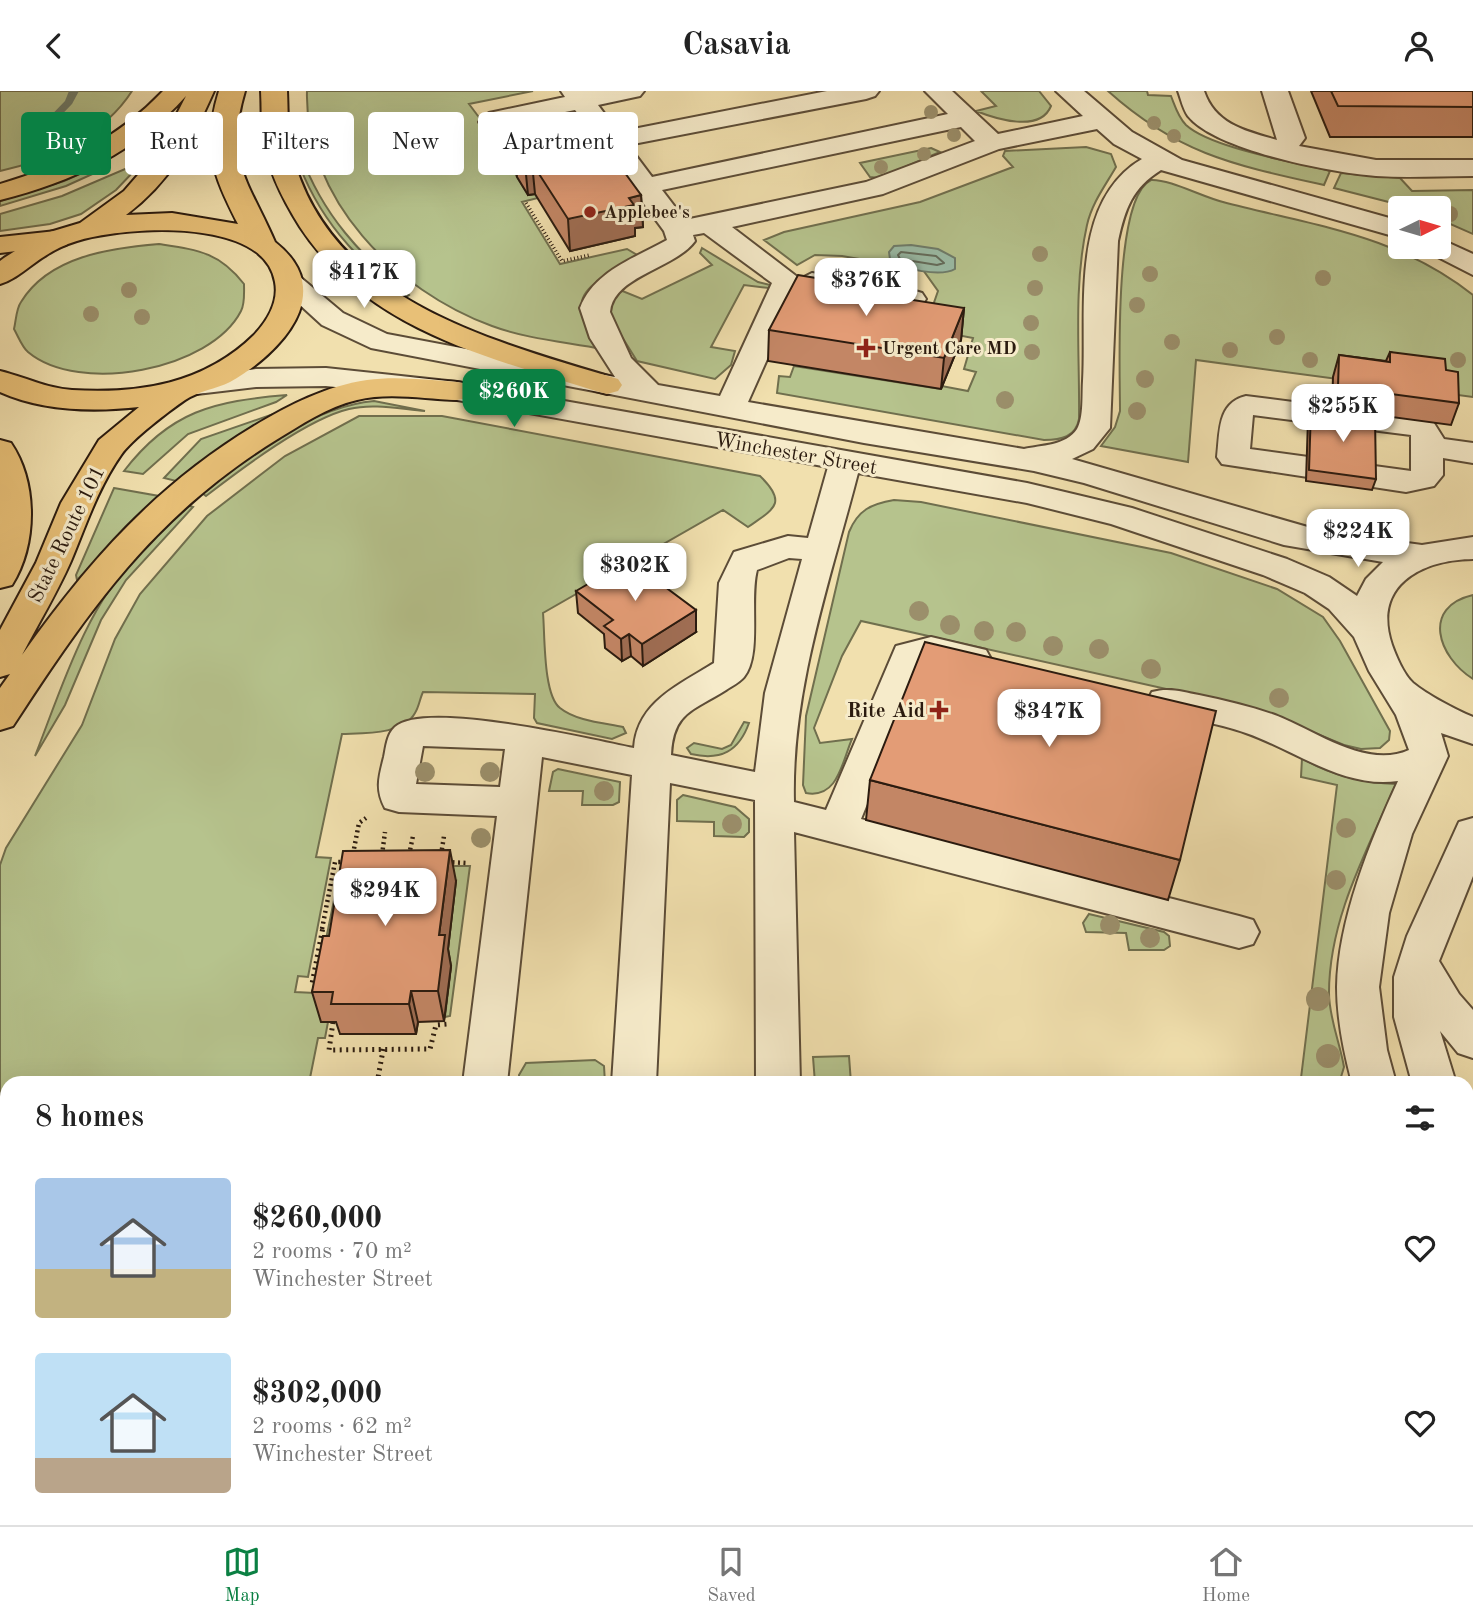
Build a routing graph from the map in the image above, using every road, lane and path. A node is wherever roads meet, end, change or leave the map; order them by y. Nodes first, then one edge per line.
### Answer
1 (177, 91) edge
2 (201, 91) edge
3 (232, 91) edge
4 (274, 91) edge
5 (631, 91) edge
6 (866, 91) edge
7 (939, 91) edge
8 (1069, 91) edge
9 (1191, 91) edge
10 (1275, 91) edge
11 (578, 96) edge
12 (520, 112) edge
13 (590, 112) edge
14 (965, 118) junction
15 (1101, 120) junction
16 (638, 129) edge
17 (992, 143) junction
18 (1284, 150) junction
19 (1153, 156) junction
20 (1473, 168) edge
21 (637, 175) edge
22 (645, 186) junction
23 (0, 192) edge
24 (526, 203) dead end
25 (709, 223) junction
26 (1388, 227) edge
27 (678, 230) junction
28 (83, 231) junction
29 (56, 239) junction
30 (0, 245) edge
31 (264, 245) junction
32 (597, 253) dead end
33 (1451, 253) edge
34 (1473, 266) edge
35 (0, 275) edge
36 (786, 278) junction
37 (290, 283) junction
38 (912, 299) edge
39 (0, 380) edge
40 (607, 385) junction
41 (187, 388) junction
42 (457, 391) junction
43 (649, 392) junction
44 (730, 408) junction
45 (1428, 446) junction
46 (0, 450) edge
47 (1473, 453) edge
48 (1007, 457) junction
49 (1233, 457) junction
50 (845, 463) junction
51 (1170, 498) junction
52 (1469, 545) edge
53 (821, 550) junction
54 (1420, 556) junction
55 (0, 577) edge
56 (1367, 629) junction
57 (0, 664) edge
58 (993, 679) edge
59 (1401, 691) junction
60 (1141, 713) edge
61 (0, 717) edge
62 (1473, 731) edge
63 (525, 740) junction
64 (1429, 756) junction
65 (651, 765) junction
66 (775, 801) junction
67 (518, 802) junction
68 (838, 828) junction
69 (1473, 833) edge
70 (352, 862) edge
71 (440, 862) edge
72 (476, 863) dead end
73 (1239, 932) dead end
74 (1418, 961) junction
75 (318, 984) edge
76 (333, 1022) edge
77 (455, 1024) dead end
78 (1473, 1040) edge
79 (383, 1047) junction
80 (378, 1076) edge
81 (486, 1076) edge
82 (634, 1076) edge
83 (778, 1076) edge
84 (1372, 1076) edge
85 (1432, 1076) edge

1 - 23 main road
2 - 28 main road
3 - 31 main road
4 - 40 main road
5 - 11 street
6 - 16 street
7 - 14 street
8 - 15 street
9 - 18 street
10 - 18 street
11 - 12 street
11 - 13 street
14 - 17 street
14 - 22 street
15 - 17 street
15 - 19 street
17 - 25 street
18 - 20 street
19 - 26 street
19 - 48 street
21 - 22 street
22 - 27 street
24 - 32 path
25 - 27 street
25 - 36 street
27 - 43 street
28 - 29 main road
28 - 31 main road
29 - 30 main road
29 - 35 main road
31 - 37 main road
33 - 34 street
36 - 38 street
36 - 44 street
37 - 40 street, Winchester Street
37 - 41 main road
39 - 41 main road
40 - 43 street, Winchester Street
41 - 42 street, Winchester Street
41 - 57 main road, State Route 101
42 - 50 street, Winchester Street
42 - 61 main road
43 - 44 street, Winchester Street
44 - 48 street, Winchester Street
45 - 47 street
45 - 49 street
45 - 49 street
46 - 55 main road, State Route 101
48 - 51 street, Winchester Street
49 - 51 street
50 - 53 street
50 - 56 street, Winchester Street
51 - 54 street, Winchester Street
52 - 54 street
53 - 65 street
53 - 66 street
54 - 56 street
56 - 59 street
58 - 68 street
59 - 62 street
59 - 64 street
60 - 64 street
63 - 65 street
63 - 67 street
63 - 67 street
64 - 84 street
65 - 66 street
65 - 82 street
66 - 68 street
66 - 83 street
67 - 81 street
68 - 73 street
69 - 74 street
70 - 75 path
71 - 72 path
74 - 78 street
74 - 85 street
76 - 79 path
77 - 79 path
79 - 80 path

